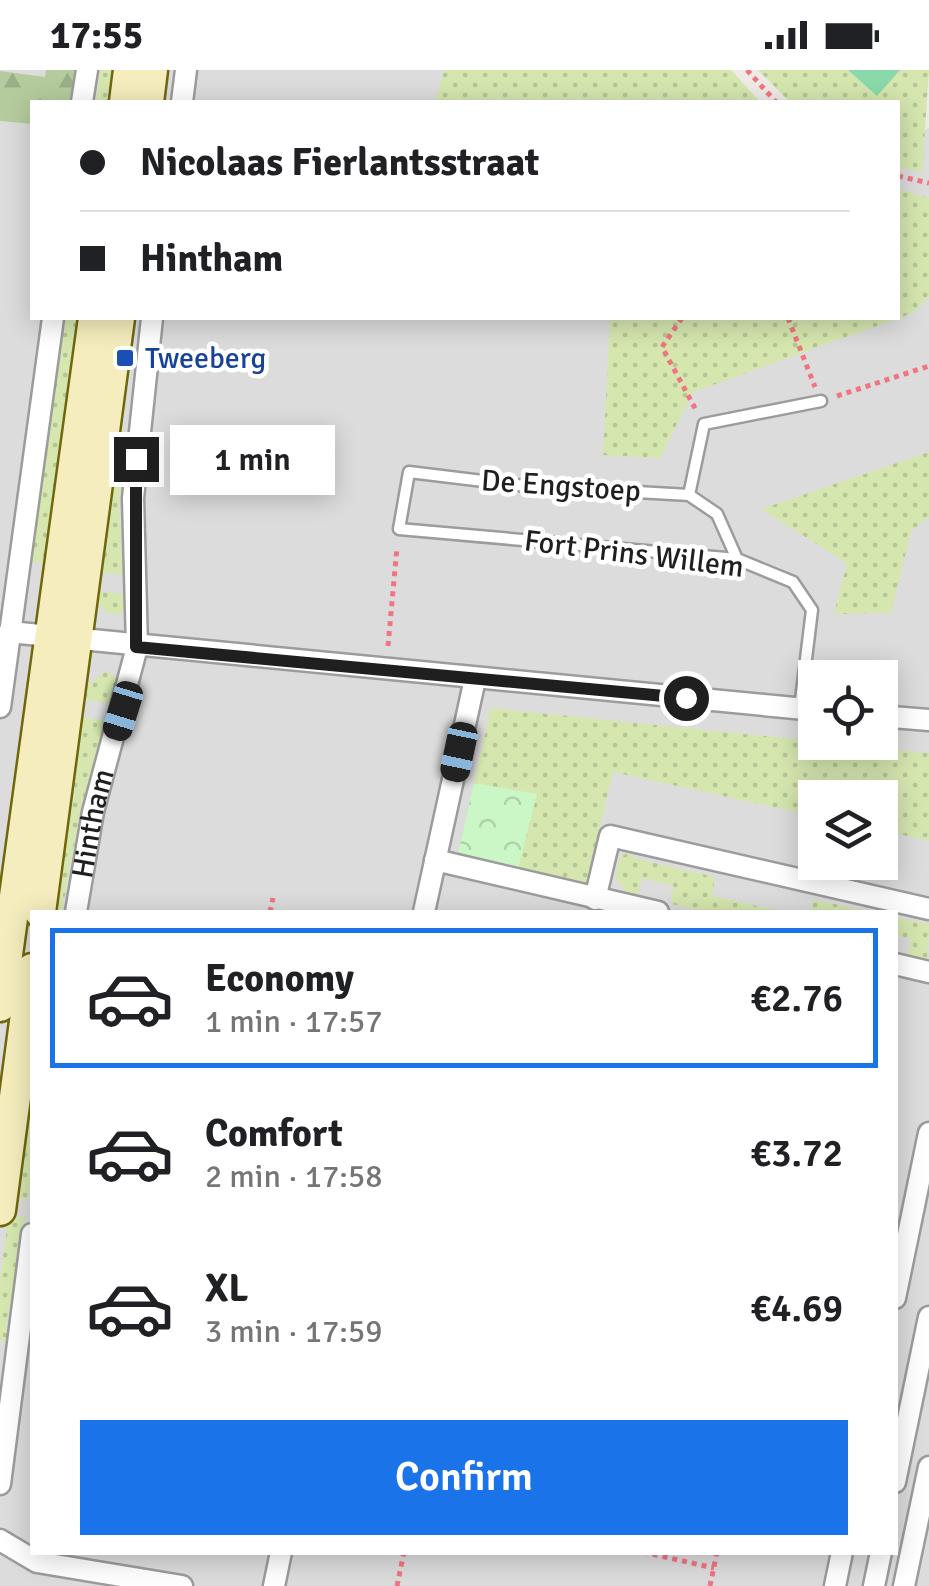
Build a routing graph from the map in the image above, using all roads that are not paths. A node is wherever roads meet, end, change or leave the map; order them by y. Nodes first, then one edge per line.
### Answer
1 (87, 70) edge
2 (129, 70) edge
3 (152, 70) edge
4 (186, 70) edge
5 (82, 100) edge
6 (124, 100) edge
7 (148, 100) edge
8 (182, 100) edge
9 (53, 320) edge
10 (94, 320) edge
11 (119, 320) edge
12 (152, 320) edge
13 (821, 401) road end
14 (689, 495) junction
15 (399, 529) joint
16 (737, 559) junction
17 (10, 632) junction
18 (62, 637) junction
19 (136, 647) junction
20 (810, 660) edge
21 (475, 679) junction
22 (0, 707) edge
23 (798, 709) edge
24 (898, 717) edge
25 (929, 720) edge
26 (435, 860) junction
27 (596, 899) junction
28 (929, 908) edge
29 (40, 910) edge
30 (76, 910) edge
31 (424, 910) edge
32 (648, 910) edge
33 (898, 965) edge
34 (929, 972) edge
35 (30, 984) edge
36 (1, 994) edge
37 (929, 1132) edge
38 (0, 1210) edge
39 (902, 1225) edge
40 (30, 1250) edge
41 (898, 1267) edge
42 (929, 1317) edge
43 (929, 1466) edge
44 (898, 1467) edge
45 (0, 1484) edge
46 (0, 1540) edge
47 (280, 1555) edge
48 (841, 1555) edge
49 (879, 1555) edge
50 (182, 1586) edge
51 (274, 1586) edge
52 (835, 1586) edge
53 (874, 1586) edge
54 (904, 1586) edge

1 - 5 street
2 - 6 street
3 - 7 street
4 - 8 street
9 - 17 street
10 - 18 street, Hintham
11 - 18 street, Hintham
12 - 19 street, Hintham
13 - 14 lane
14 - 15 lane, De Engstoep
14 - 16 lane
15 - 16 lane, Fort Prins Willem
16 - 20 lane, Fort Prins Willem
17 - 18 street
17 - 22 street
18 - 19 street
18 - 29 street, Hintham
18 - 36 street, Hintham
19 - 21 street
19 - 30 street, Hintham
21 - 23 street
21 - 26 street
24 - 25 street
26 - 27 street
26 - 31 street
27 - 28 street
27 - 32 street
33 - 34 street
35 - 38 street
37 - 39 street
39 - 41 street
40 - 45 street
42 - 44 street
43 - 54 street
46 - 50 street
47 - 51 street
48 - 52 street
49 - 53 street

